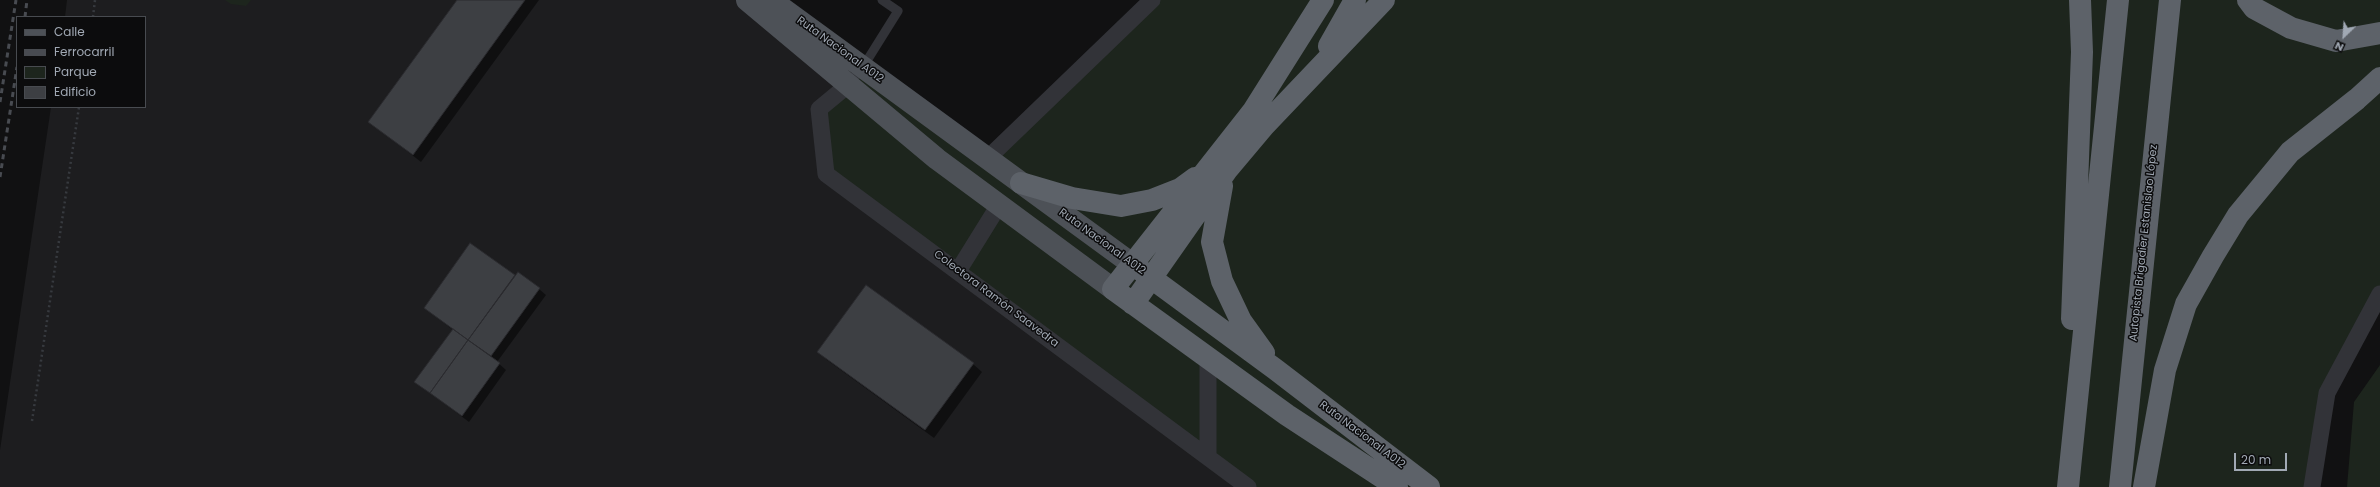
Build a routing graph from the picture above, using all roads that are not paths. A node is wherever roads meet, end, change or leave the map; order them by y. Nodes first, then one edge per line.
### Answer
1 (747, 0) edge
2 (771, 0) edge
3 (882, 0) edge
4 (1152, 0) edge
5 (1317, 0) edge
6 (1323, 0) edge
7 (1330, 0) edge
8 (1355, 0) edge
9 (1365, 0) edge
10 (1384, 0) edge
11 (2080, 0) edge
12 (2118, 0) edge
13 (2170, 0) edge
14 (2248, 0) edge
15 (1306, 24) junction
16 (2380, 33) edge
17 (863, 67) junction
18 (1313, 73) junction
19 (2380, 78) edge
20 (848, 85) junction
21 (988, 158) junction
22 (1218, 169) junction
23 (1021, 183) junction
24 (999, 205) junction
25 (1132, 264) junction
26 (958, 271) junction
27 (1152, 278) junction
28 (1113, 289) junction
29 (2380, 294) edge
30 (1133, 304) junction
31 (1208, 358) junction
32 (1275, 369) junction
33 (2079, 379) junction
34 (1208, 457) junction
35 (1248, 487) edge
36 (1397, 487) edge
37 (1430, 487) edge
38 (2068, 487) edge
39 (2120, 487) edge
40 (2144, 487) edge
41 (2312, 487) edge

1 - 20 main road, Ruta Nacional A012
2 - 17 main road, Ruta Nacional A012
3 - 17 lane
4 - 21 street
5 - 15 highway
6 - 15 highway
7 - 15 highway
8 - 18 highway
9 - 18 highway
10 - 18 highway
11 - 33 highway
12 - 33 highway
13 - 39 highway, Autopista Brigadier Estanislao López
14 - 16 highway
15 - 22 highway
17 - 20 lane
17 - 21 main road, Ruta Nacional A012
18 - 22 highway
19 - 40 highway
20 - 24 main road, Ruta Nacional A012
20 - 26 street, Colectora Ramón Saavedra
21 - 23 main road, Ruta Nacional A012
22 - 23 highway
22 - 25 highway
22 - 27 highway
22 - 32 highway
23 - 25 main road, Ruta Nacional A012
24 - 26 street
24 - 28 main road, Ruta Nacional A012
25 - 27 highway, Ruta Nacional A012
25 - 28 highway
26 - 34 street, Colectora Ramón Saavedra
27 - 30 highway
27 - 32 highway, Ruta Nacional A012
28 - 30 highway, Ruta Nacional A012
29 - 41 street
30 - 31 highway, Ruta Nacional A012
31 - 34 street
31 - 36 highway, Ruta Nacional A012
32 - 37 highway, Ruta Nacional A012
33 - 38 highway
34 - 35 street, Colectora Ramón Saavedra

